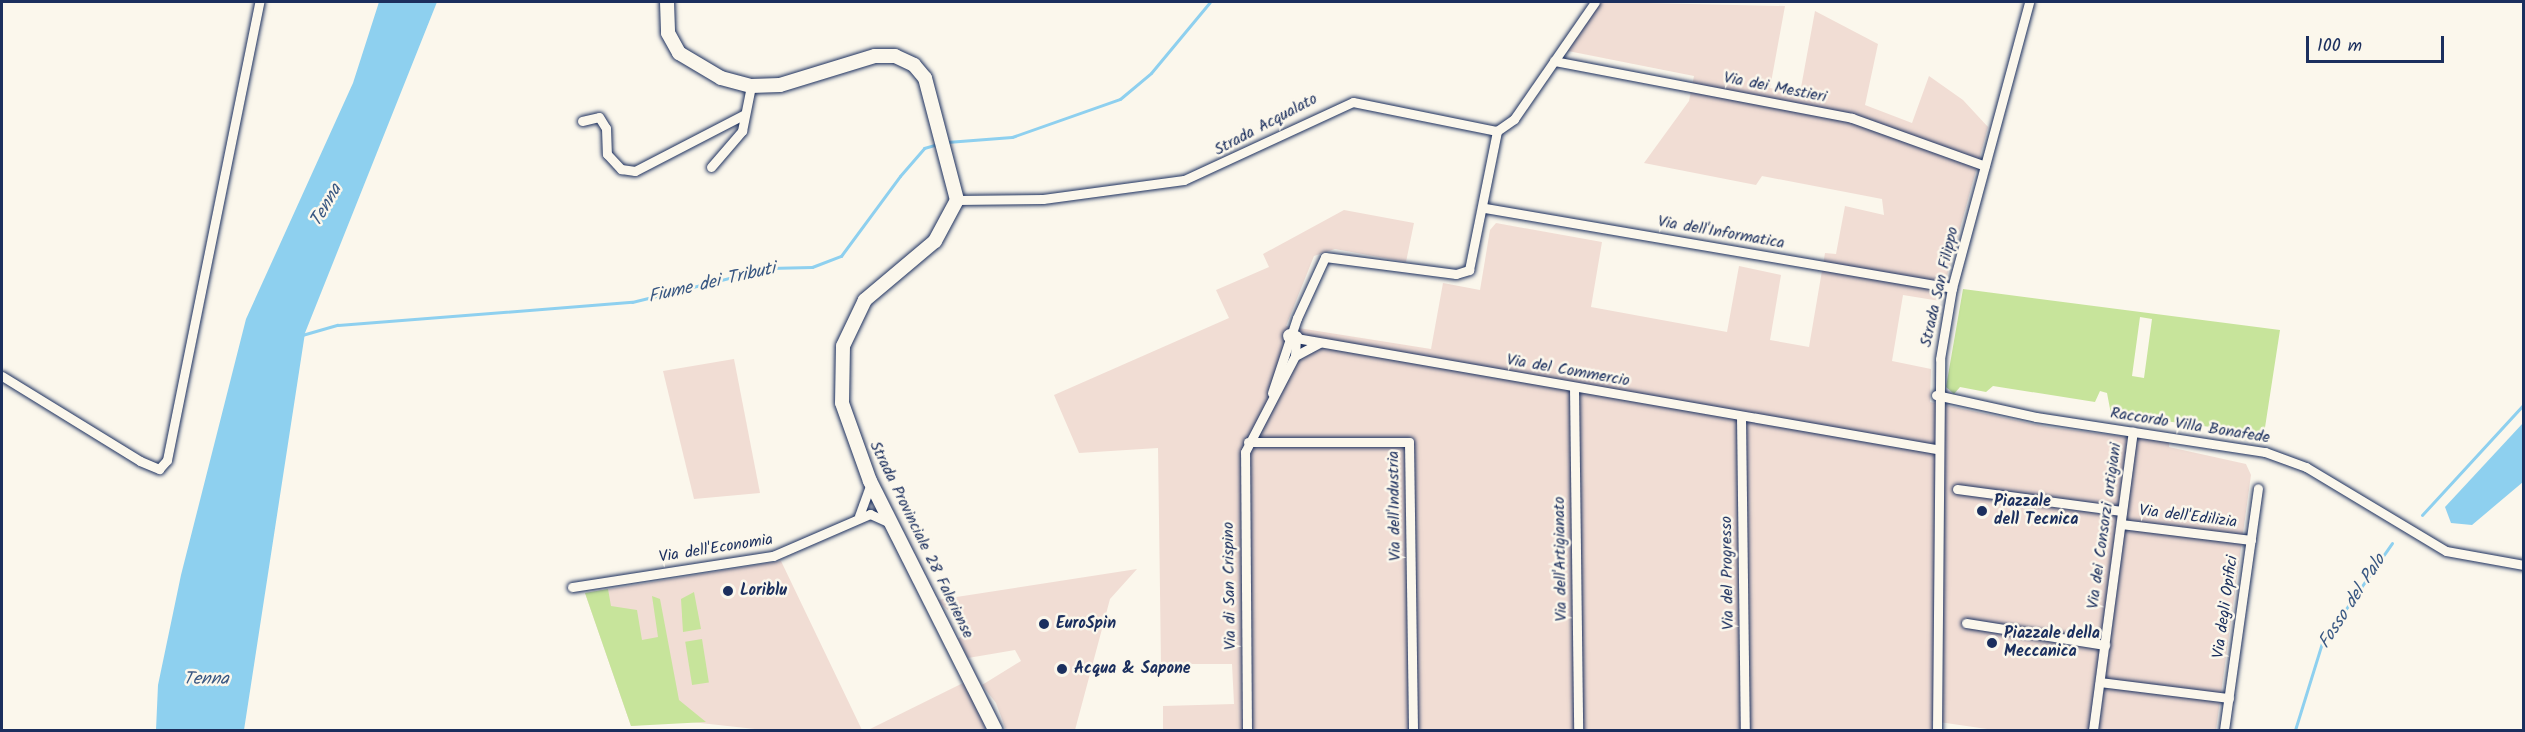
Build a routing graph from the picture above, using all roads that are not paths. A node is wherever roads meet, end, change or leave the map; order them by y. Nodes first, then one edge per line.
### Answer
1 (259, 2) edge
2 (667, 2) edge
3 (1595, 2) edge
4 (2029, 2) edge
5 (1554, 61) junction
6 (751, 86) junction
7 (745, 114) junction
8 (582, 121) dead end
9 (1497, 132) junction
10 (1985, 166) junction
11 (711, 167) dead end
12 (957, 200) junction
13 (1485, 208) junction
14 (1952, 288) junction
15 (1293, 337) junction
16 (1319, 343) junction
17 (1295, 356) junction
18 (2, 376) edge
19 (1574, 387) junction
20 (1272, 393) junction
21 (1936, 395) junction
22 (1741, 416) junction
23 (2133, 432) junction
24 (1248, 442) junction
25 (1936, 449) junction
26 (870, 481) junction
27 (2258, 488) dead end
28 (1957, 489) dead end
29 (879, 498) junction
30 (868, 511) junction
31 (2122, 511) junction
32 (2121, 524) junction
33 (892, 526) junction
34 (2251, 540) junction
35 (2523, 565) edge
36 (572, 587) dead end
37 (1966, 623) dead end
38 (2105, 645) junction
39 (2100, 682) junction
40 (2229, 698) junction
41 (994, 730) edge
42 (1247, 730) edge
43 (1413, 730) edge
44 (1578, 730) edge
45 (1745, 730) edge
46 (1937, 730) edge
47 (2093, 730) edge
48 (2224, 730) edge

1 - 18 street
2 - 6 main road
3 - 5 street
4 - 10 street, Strada San Filippo
5 - 9 street
5 - 10 street, Via dei Mestieri
6 - 7 street
6 - 12 main road
7 - 8 street
7 - 11 street
9 - 12 street, Strada Acqualato
9 - 13 street
10 - 14 street, Strada San Filippo
12 - 26 main road, Strada Provinciale 28 Faleriense
13 - 14 street, Via dell'Informatica
13 - 15 street
14 - 21 street, Strada San Filippo
15 - 16 street, Via del Commercio
15 - 17 street
15 - 20 street
16 - 17 street
16 - 19 street, Via del Commercio
17 - 20 street
19 - 22 street, Via del Commercio
19 - 44 street, Via dell'Artigianato
20 - 24 street
21 - 23 street, Raccordo Villa Bonafede
21 - 25 street, Strada San Filippo
22 - 25 street, Via del Commercio
22 - 45 street, Via del Progresso
23 - 31 street, Via dei Consorzi artigiani
23 - 35 street, Raccordo Villa Bonafede
24 - 42 street, Via di San Crispino
24 - 43 street, Via dell'Industria
25 - 46 street, Strada San Filippo
26 - 29 main road, Strada Provinciale 28 Faleriense
26 - 30 street
27 - 34 street, Via degli Opifici
28 - 31 street
29 - 30 street
29 - 33 main road, Strada Provinciale 28 Faleriense
30 - 33 street
30 - 36 street, Via dell'Economia
31 - 32 street, Via dei Consorzi artigiani
32 - 34 street, Via dell'Edilizia
32 - 38 street, Via dei Consorzi artigiani
33 - 41 main road, Strada Provinciale 28 Faleriense
34 - 40 street, Via degli Opifici
37 - 38 street
38 - 39 street, Via dei Consorzi artigiani
39 - 40 street
39 - 47 street, Via dei Consorzi artigiani
40 - 48 street, Via degli Opifici

